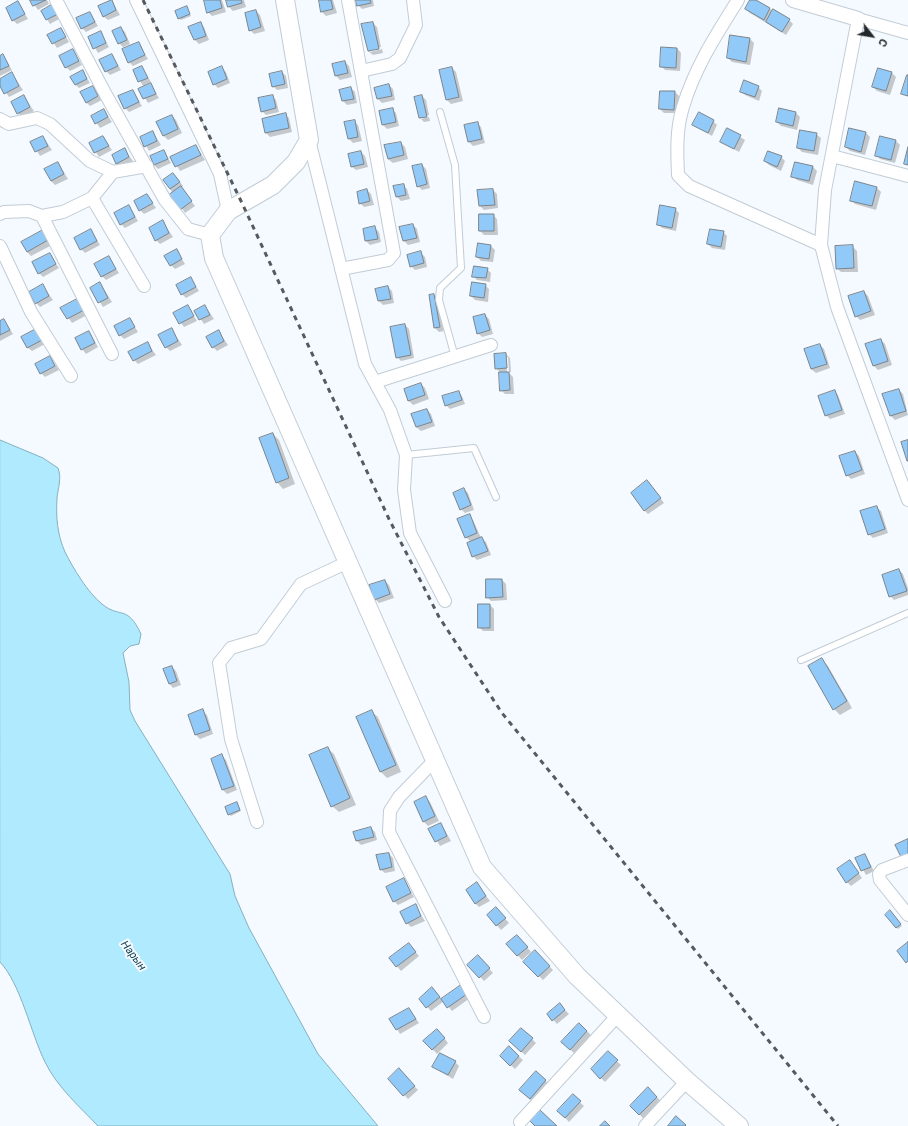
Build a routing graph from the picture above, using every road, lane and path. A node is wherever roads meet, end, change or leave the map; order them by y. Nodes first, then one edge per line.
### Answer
1 (56, 0) edge
2 (136, 0) edge
3 (285, 0) edge
4 (348, 0) edge
5 (413, 0) edge
6 (738, 0) edge
7 (793, 0) edge
8 (858, 19) junction
9 (908, 33) edge
10 (361, 71) junction
11 (440, 112) dead end
12 (0, 119) edge
13 (309, 140) junction
14 (832, 156) junction
15 (146, 166) junction
16 (113, 172) junction
17 (908, 176) edge
18 (92, 198) junction
19 (228, 211) junction
20 (0, 214) edge
21 (42, 216) junction
22 (210, 235) junction
23 (821, 245) junction
24 (0, 246) edge
25 (341, 269) junction
26 (144, 286) dead end
27 (491, 345) dead end
28 (112, 354) dead end
29 (455, 357) junction
30 (70, 376) dead end
31 (375, 382) junction
32 (406, 455) junction
33 (496, 497) dead end
34 (908, 500) edge
35 (348, 562) junction
36 (446, 601) dead end
37 (908, 614) edge
38 (801, 660) dead end
39 (435, 760) junction
40 (257, 822) dead end
41 (908, 860) edge
42 (908, 915) edge
43 (619, 1014) junction
44 (484, 1017) dead end
45 (687, 1081) junction
46 (520, 1122) dead end
47 (734, 1124) edge
48 (645, 1126) edge

1 - 15 street
2 - 19 street
3 - 13 main road
4 - 10 street
5 - 10 street
6 - 23 street
7 - 8 street
8 - 9 street
8 - 14 street
10 - 25 street
11 - 29 lane
12 - 16 street
13 - 19 main road
13 - 25 street
14 - 17 street
14 - 23 street
15 - 16 street
15 - 22 street
16 - 18 street
18 - 21 street
18 - 26 street
19 - 22 main road
20 - 21 street
21 - 28 street
22 - 35 main road
23 - 34 street
24 - 30 street
25 - 31 street
27 - 29 street
29 - 31 street
31 - 32 street
32 - 33 lane
32 - 36 street
35 - 39 main road
35 - 40 street
37 - 38 lane
39 - 43 main road
39 - 44 street
41 - 42 street
43 - 45 main road
43 - 46 street
45 - 47 main road
45 - 48 street

